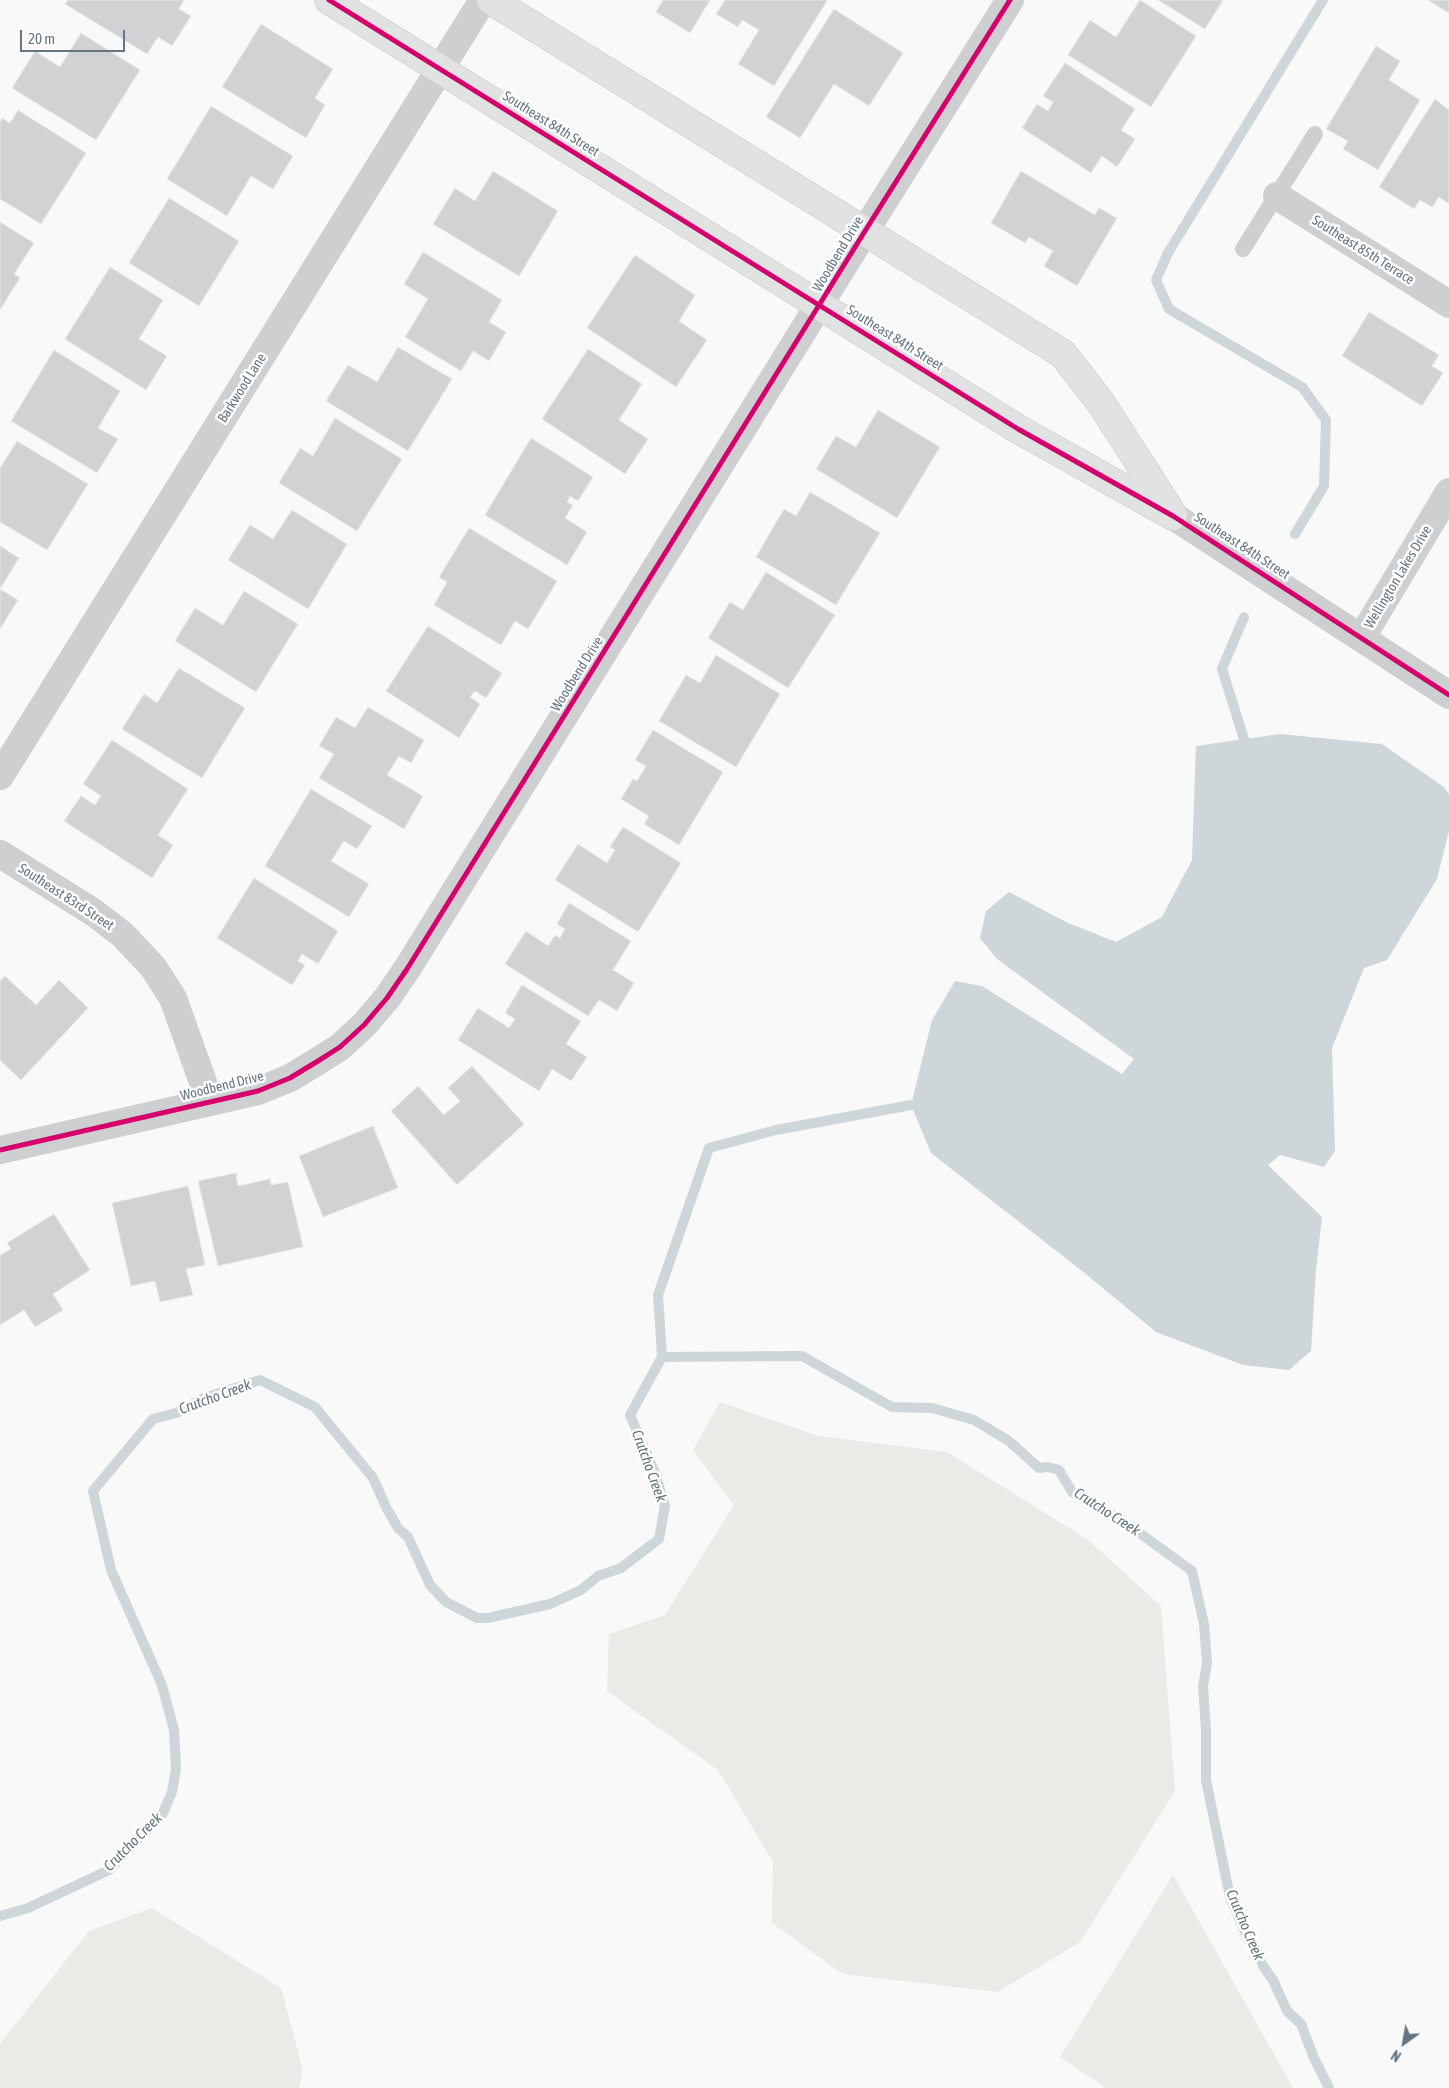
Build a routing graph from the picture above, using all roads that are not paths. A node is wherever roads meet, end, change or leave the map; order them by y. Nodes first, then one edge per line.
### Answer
1 (329, 0) edge
2 (483, 0) edge
3 (491, 0) edge
4 (1010, 0) edge
5 (441, 70) junction
6 (1314, 134) dead end
7 (1277, 196) junction
8 (864, 231) junction
9 (1244, 249) dead end
10 (820, 304) junction
11 (1449, 304) edge
12 (1449, 492) edge
13 (1173, 516) junction
14 (1362, 637) junction
15 (1449, 695) edge
16 (0, 776) edge
17 (0, 854) edge
18 (210, 1102) junction
19 (0, 1150) edge

1 - 5 street, Southeast 84th Street
2 - 5 street, Barkwood Lane
3 - 8 street, Southeast 84th Street
4 - 8 street, Woodbend Drive
5 - 10 street, Southeast 84th Street
5 - 16 street, Barkwood Lane
6 - 7 lane
7 - 9 lane
7 - 11 street, Southeast 85th Terrace
8 - 10 street, Woodbend Drive
8 - 13 street, Southeast 84th Street
10 - 13 street, Southeast 84th Street
10 - 18 street, Woodbend Drive
12 - 14 street, Wellington Lakes Drive
13 - 14 street, Southeast 84th Street
14 - 15 street, Southeast 84th Street
17 - 18 street, Southeast 83rd Street
18 - 19 street, Woodbend Drive

